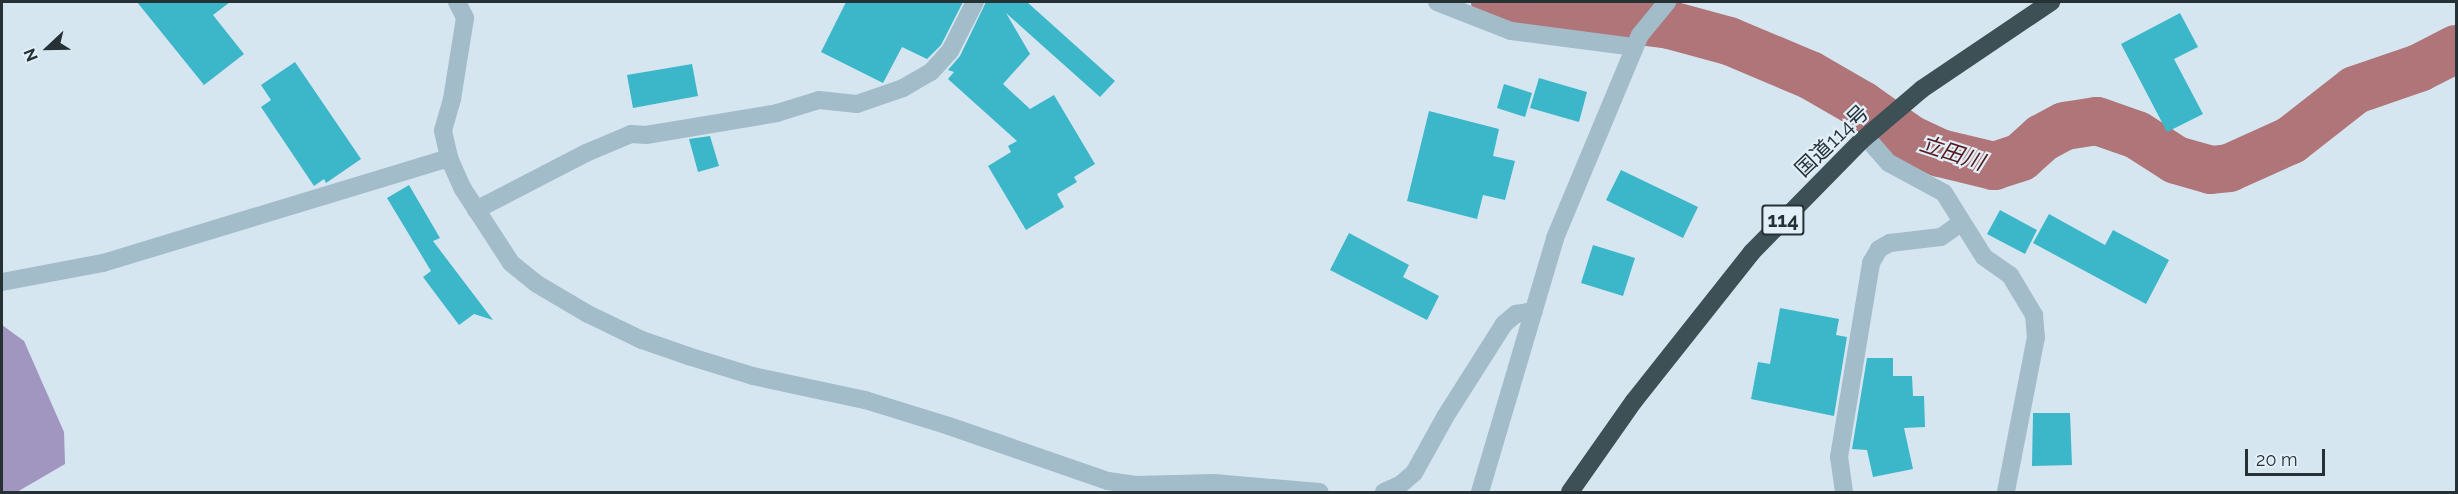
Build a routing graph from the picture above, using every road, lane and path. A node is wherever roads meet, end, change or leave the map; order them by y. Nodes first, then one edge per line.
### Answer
1 (457, 2) edge
2 (975, 2) edge
3 (1437, 2) edge
4 (1667, 2) edge
5 (2051, 2) edge
6 (1635, 47) junction
7 (1866, 136) junction
8 (449, 158) junction
9 (476, 210) junction
10 (1961, 223) junction
11 (2, 282) edge
12 (1534, 311) junction
13 (1320, 492) edge
14 (1384, 492) edge
15 (1480, 492) edge
16 (1570, 492) edge
17 (1844, 492) edge
18 (2006, 492) edge

1 - 8 street
2 - 9 street
3 - 6 street
4 - 6 street
5 - 7 highway, 国道114号 / 114
6 - 12 street
7 - 10 street
7 - 16 highway, 国道114号 / 114
8 - 9 street
8 - 11 street
9 - 13 street
10 - 17 street
10 - 18 street
12 - 14 street
12 - 15 street

